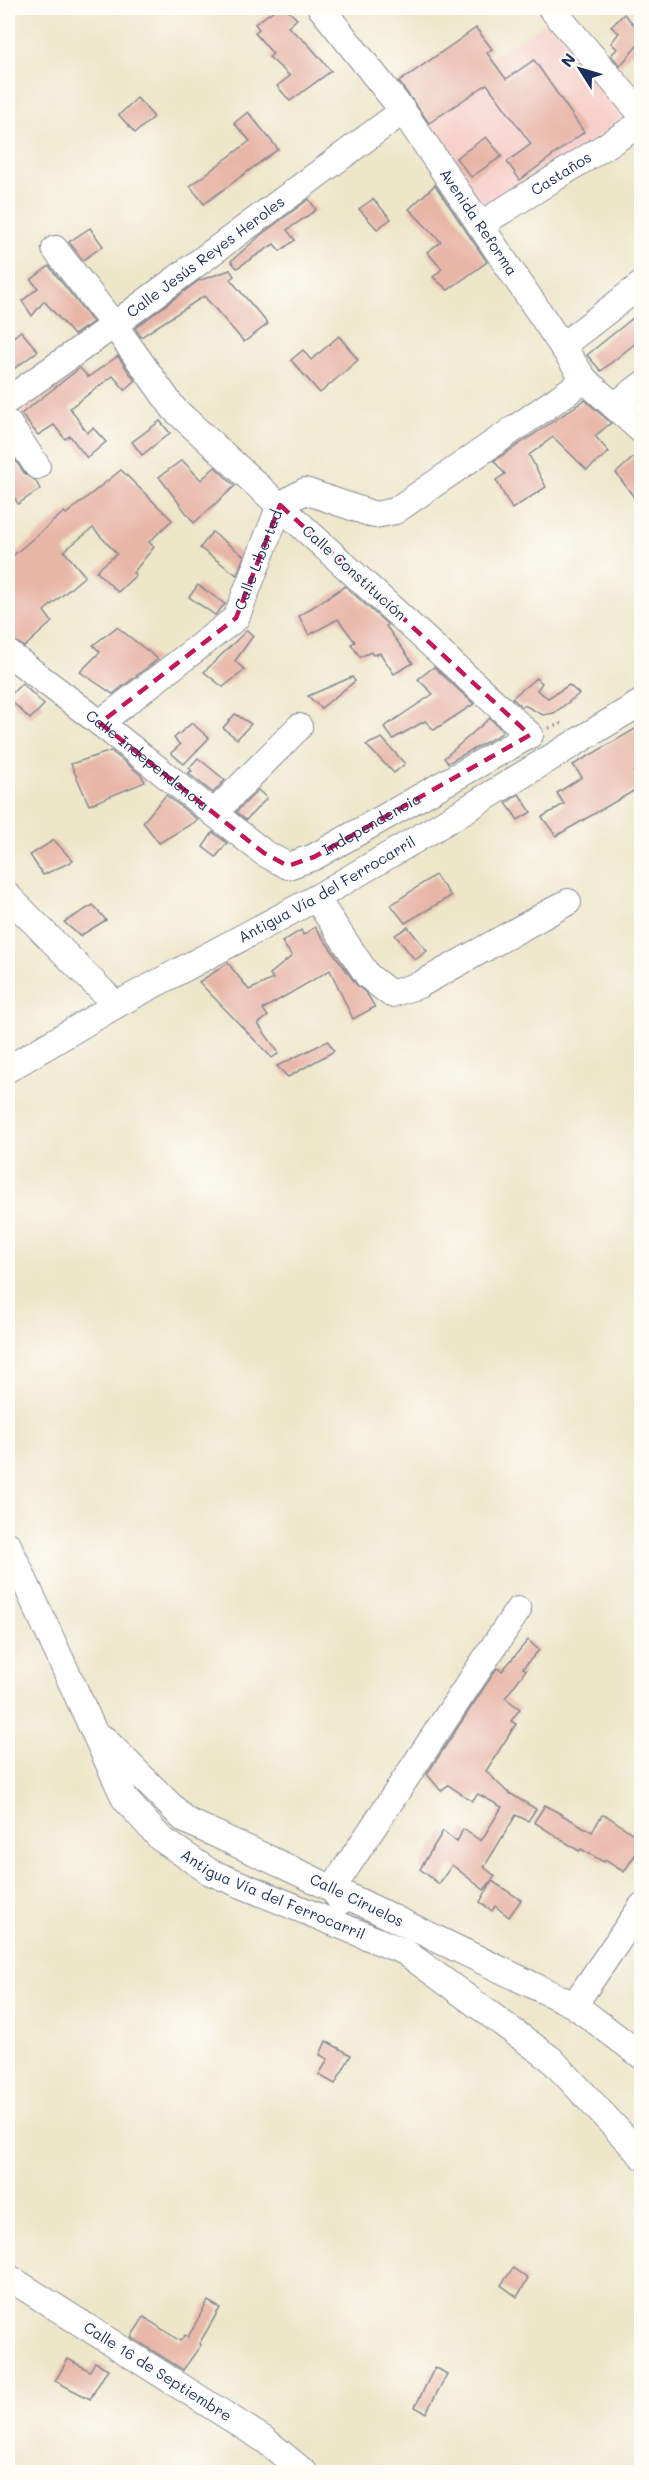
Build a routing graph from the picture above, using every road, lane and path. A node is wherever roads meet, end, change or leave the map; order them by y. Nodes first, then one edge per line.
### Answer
1 (321, 8) edge
2 (551, 8) edge
3 (403, 111) junction
4 (642, 115) edge
5 (642, 123) edge
6 (480, 225) junction
7 (55, 249) dead end
8 (642, 284) edge
9 (114, 325) junction
10 (562, 346) junction
11 (585, 380) junction
12 (642, 385) edge
13 (8, 400) edge
14 (614, 406) junction
15 (8, 423) edge
16 (642, 431) edge
17 (37, 466) dead end
18 (280, 505) junction
19 (8, 653) edge
20 (642, 702) edge
21 (100, 723) junction
22 (299, 727) dead end
23 (419, 796) junction
24 (214, 813) junction
25 (437, 827) junction
26 (288, 866) joint
27 (8, 896) edge
28 (316, 898) junction
29 (568, 902) dead end
30 (116, 1005) junction
31 (8, 1069) edge
32 (8, 1545) edge
33 (518, 1610) dead end
34 (89, 1724) junction
35 (332, 1889) junction
36 (642, 1906) edge
37 (366, 1937) junction
38 (574, 2006) junction
39 (642, 2056) edge
40 (642, 2156) edge
41 (8, 2277) edge
42 (304, 2472) edge

1 - 3 street, Avenida Reforma
2 - 4 street
3 - 6 street, Avenida Reforma
3 - 9 street, Calle Jesús Reyes Heroles
5 - 6 street, Castaños
6 - 10 street, Avenida Reforma
7 - 9 street, Calle Constitución
8 - 10 street
9 - 13 street, Calle Jesús Reyes Heroles
9 - 18 street, Calle Constitución
10 - 11 street, Avenida Reforma
11 - 14 street, Avenida Reforma
11 - 18 street, Calle Libertad
12 - 14 street
14 - 16 street, Avenida Reforma
15 - 17 street
18 - 21 street, Calle Libertad
18 - 23 street, Calle Constitución
19 - 21 street, Calle Independencia
20 - 25 street, Antigua Vía del Ferrocarril
21 - 24 street, Calle Independencia
22 - 24 street
23 - 25 street, Independencia
23 - 26 street, Independencia
24 - 26 street, Calle Independencia
25 - 28 street, Antigua Vía del Ferrocarril
27 - 30 street
28 - 29 street
28 - 30 street, Antigua Vía del Ferrocarril
30 - 31 street, Antigua Vía del Ferrocarril
32 - 34 street, Antigua Vía del Ferrocarril
33 - 35 street
34 - 35 street, Calle Ciruelos
34 - 37 street, Antigua Vía del Ferrocarril
35 - 37 street
35 - 38 street, Calle Ciruelos
36 - 38 street
37 - 40 street, Antigua Vía del Ferrocarril
38 - 39 street, Calle Ciruelos
41 - 42 street, Calle 16 de Septiembre

